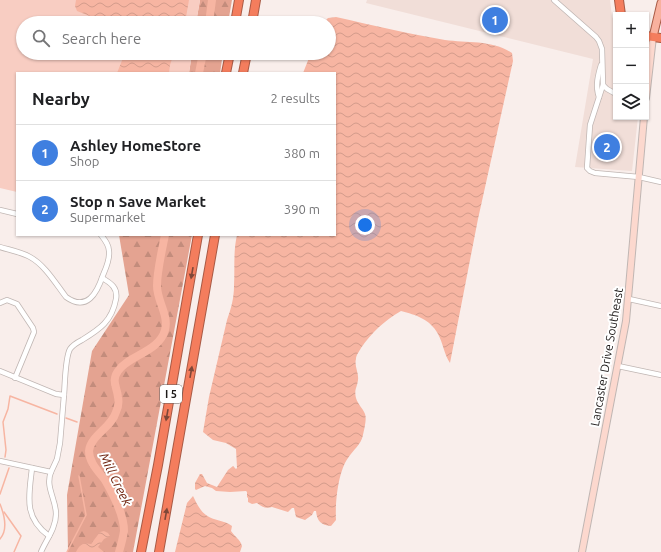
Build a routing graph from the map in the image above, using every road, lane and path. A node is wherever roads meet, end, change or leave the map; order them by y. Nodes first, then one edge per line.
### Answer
1 (239, 0) edge
2 (256, 0) edge
3 (554, 0) edge
4 (619, 0) edge
5 (661, 4) edge
6 (621, 12) edge
7 (236, 16) edge
8 (253, 16) edge
9 (653, 37) edge
10 (229, 60) edge
11 (246, 60) edge
12 (602, 61) junction
13 (226, 72) edge
14 (243, 72) edge
15 (647, 84) edge
16 (603, 85) junction
17 (613, 92) edge
18 (599, 97) junction
19 (644, 120) edge
20 (639, 177) junction
21 (661, 182) edge
22 (0, 210) edge
23 (16, 214) edge
24 (101, 236) edge
25 (198, 236) edge
26 (215, 236) edge
27 (0, 247) edge
28 (102, 278) junction
29 (629, 299) junction
30 (0, 303) edge
31 (661, 306) edge
32 (618, 366) junction
33 (0, 371) edge
34 (661, 376) edge
35 (15, 378) junction
36 (64, 395) junction
37 (0, 461) edge
38 (32, 468) junction
39 (51, 472) junction
40 (49, 536) junction
41 (41, 552) edge
42 (141, 552) edge
43 (159, 552) edge
44 (582, 552) edge

1 - 7 highway
2 - 8 highway
3 - 12 street
4 - 6 highway
5 - 9 main road
9 - 15 main road
10 - 13 highway
11 - 14 highway
12 - 16 street
12 - 18 street
16 - 17 street
16 - 18 street
18 - 20 street
19 - 20 main road, Lancaster Drive Southeast
20 - 21 street
20 - 29 main road, Lancaster Drive Southeast
22 - 23 street
24 - 28 street
25 -> 42 highway, I 5
43 -> 26 highway, I 5
27 - 28 street
28 - 36 street
29 - 31 street
29 - 32 main road, Lancaster Drive Southeast
30 - 35 street
32 - 34 street
32 - 44 main road, Lancaster Drive Southeast
33 - 35 street
35 - 36 street
36 - 39 street
37 - 38 street
38 - 39 street
38 - 40 street
39 - 40 street
40 - 41 street

